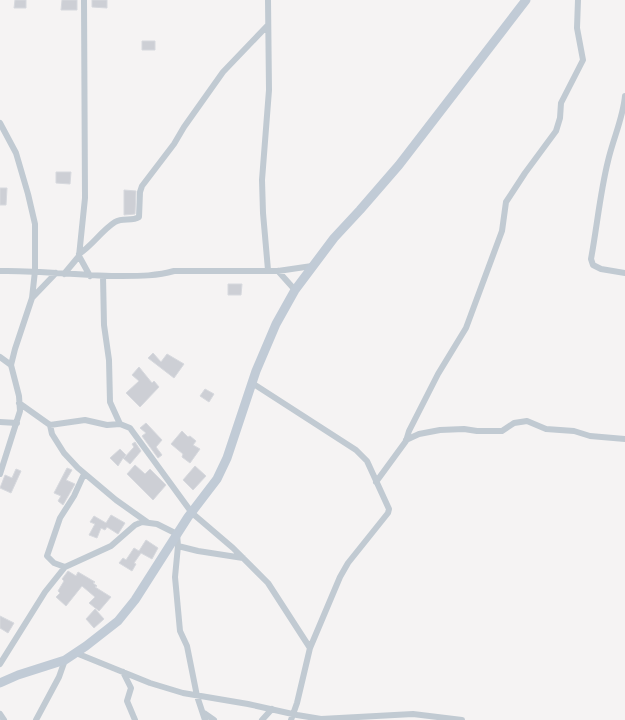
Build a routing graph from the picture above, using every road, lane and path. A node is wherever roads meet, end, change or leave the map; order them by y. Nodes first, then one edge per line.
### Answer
1 (84, 0) edge
2 (268, 0) edge
3 (526, 0) edge
4 (578, 0) edge
5 (268, 25) junction
6 (625, 96) edge
7 (0, 123) edge
8 (79, 255) junction
9 (312, 266) junction
10 (268, 270) junction
11 (0, 271) edge
12 (35, 271) junction
13 (278, 271) junction
14 (56, 273) junction
15 (625, 273) edge
16 (64, 274) junction
17 (90, 276) junction
18 (103, 276) junction
19 (295, 290) junction
20 (32, 298) junction
21 (0, 357) edge
22 (12, 365) junction
23 (252, 383) junction
24 (20, 403) junction
25 (0, 422) edge
26 (17, 423) junction
27 (120, 424) junction
28 (50, 425) junction
29 (625, 439) edge
30 (406, 440) junction
31 (0, 474) edge
32 (84, 474) junction
33 (376, 482) junction
34 (192, 513) junction
35 (147, 522) junction
36 (177, 534) junction
37 (178, 546) junction
38 (244, 558) junction
39 (65, 567) junction
40 (310, 648) junction
41 (76, 653) junction
42 (65, 660) junction
43 (0, 664) edge
44 (123, 672) junction
45 (0, 683) edge
46 (197, 696) junction
47 (272, 709) junction
48 (0, 714) edge
49 (400, 714) junction
50 (204, 717) edge
51 (292, 717) edge
52 (4, 720) edge
53 (36, 720) edge
54 (135, 720) edge
55 (214, 720) edge
56 (262, 720) edge
57 (395, 720) edge
58 (462, 720) edge

1 - 8 street
2 - 5 street
3 - 9 street
4 - 30 street
5 - 8 street
5 - 10 street
6 - 15 street
7 - 12 street
8 - 16 street
8 - 17 street
9 - 13 street
9 - 19 street
10 - 13 street
10 - 18 street
11 - 12 street
12 - 14 street
12 - 20 street
13 - 19 street
14 - 16 street
14 - 20 street
16 - 17 street
17 - 18 street
18 - 27 street
19 - 23 street
20 - 22 street
21 - 22 street
22 - 24 street
23 - 33 street
23 - 34 street
24 - 26 street
24 - 28 street
25 - 26 street
26 - 31 street
27 - 28 street
27 - 34 street
28 - 32 street
29 - 30 street
30 - 33 street
32 - 35 street
32 - 39 street
33 - 40 street
34 - 36 street
34 - 38 street
35 - 36 street
35 - 39 street
36 - 37 street
36 - 41 street
37 - 38 street
37 - 46 street
38 - 40 street
39 - 43 street
40 - 51 street
41 - 42 street
41 - 44 street
42 - 45 street
42 - 53 street
44 - 46 street
44 - 54 street
46 - 47 street
46 - 50 street
47 - 51 street
47 - 56 street
48 - 52 street
49 - 51 street
49 - 57 street
49 - 58 street
50 - 55 street

